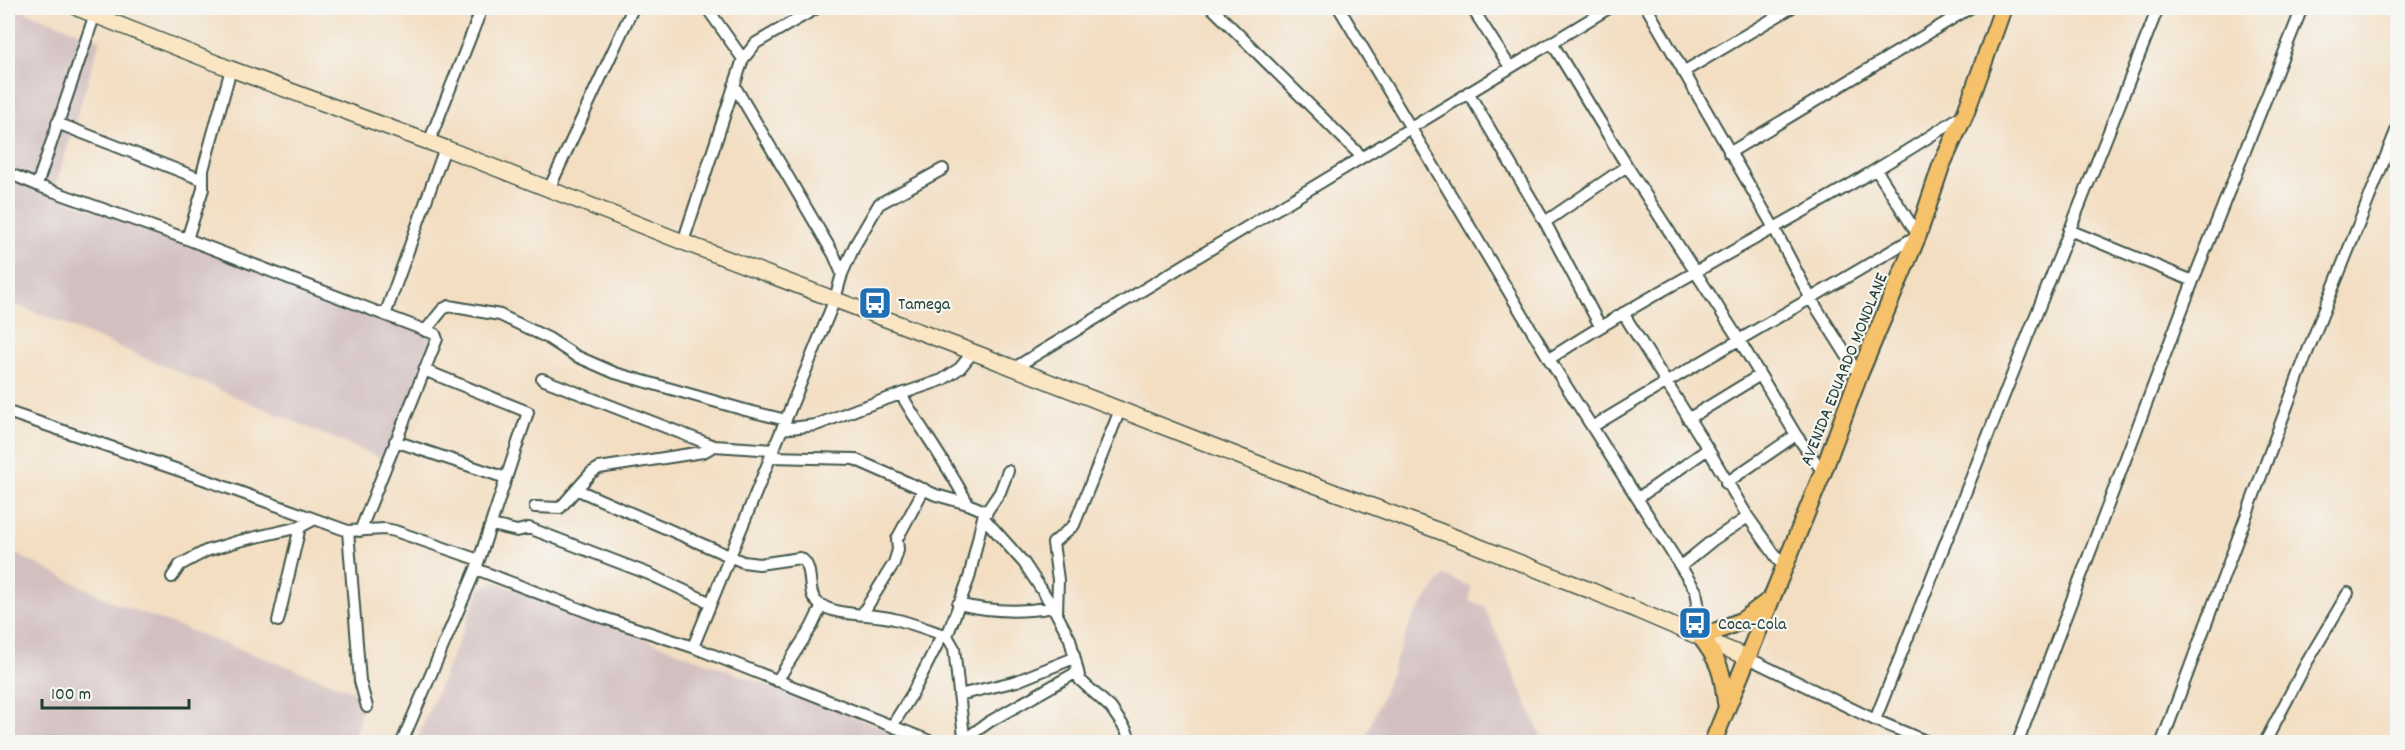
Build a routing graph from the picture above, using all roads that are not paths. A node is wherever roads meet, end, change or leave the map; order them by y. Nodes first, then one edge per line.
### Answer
1 (77, 8) edge
2 (482, 8) edge
3 (633, 8) edge
4 (708, 8) edge
5 (817, 8) edge
6 (1212, 8) edge
7 (1339, 8) edge
8 (1473, 8) edge
9 (1609, 8) edge
10 (1647, 8) edge
11 (1791, 8) edge
12 (1970, 8) edge
13 (2158, 8) edge
14 (2302, 8) edge
15 (1999, 9) edge
16 (95, 14) junction
17 (1552, 44) junction
18 (743, 59) junction
19 (1510, 67) junction
20 (231, 69) junction
21 (1683, 72) junction
22 (734, 85) junction
23 (1468, 92) junction
24 (1966, 112) junction
25 (57, 123) junction
26 (1412, 126) junction
27 (2397, 126) edge
28 (429, 142) junction
29 (445, 148) junction
30 (1729, 153) junction
31 (1362, 157) junction
32 (1627, 166) junction
33 (943, 168) dead end
34 (1877, 171) junction
35 (8, 173) edge
36 (203, 180) junction
37 (37, 185) junction
38 (549, 189) junction
39 (1545, 222) junction
40 (1774, 228) junction
41 (2069, 230) junction
42 (1918, 235) junction
43 (187, 239) junction
44 (683, 242) junction
45 (1697, 272) junction
46 (842, 274) junction
47 (2193, 281) junction
48 (835, 299) junction
49 (1811, 300) junction
50 (1623, 314) junction
51 (385, 315) junction
52 (1600, 326) junction
53 (425, 331) junction
54 (1738, 338) junction
55 (973, 352) junction
56 (1549, 359) junction
57 (1014, 368) junction
58 (424, 370) junction
59 (1760, 375) junction
60 (1859, 375) junction
61 (542, 379) dead end
62 (1666, 382) junction
63 (901, 394) junction
64 (1120, 410) junction
65 (8, 412) edge
66 (1688, 419) junction
67 (784, 425) junction
68 (1592, 427) junction
69 (1796, 435) junction
70 (395, 441) junction
71 (714, 446) junction
72 (1708, 448) junction
73 (772, 453) junction
74 (1008, 471) dead end
75 (1822, 472) junction
76 (506, 478) junction
77 (1726, 483) junction
78 (924, 489) junction
79 (578, 490) junction
80 (1638, 498) junction
81 (968, 504) junction
82 (535, 507) dead end
83 (985, 514) junction
84 (1748, 517) junction
85 (313, 520) junction
86 (492, 525) junction
87 (300, 527) junction
88 (348, 531) junction
89 (360, 531) junction
90 (730, 557) junction
91 (477, 565) junction
92 (1681, 566) junction
93 (1784, 568) junction
94 (172, 577) dead end
95 (2348, 593) dead end
96 (1769, 600) junction
97 (711, 603) junction
98 (958, 604) junction
99 (822, 605) junction
100 (1055, 610) junction
101 (863, 613) junction
102 (278, 621) dead end
103 (945, 635) junction
104 (1696, 635) junction
105 (693, 647) junction
106 (1746, 657) junction
107 (1074, 658) junction
108 (1077, 672) junction
109 (777, 681) junction
110 (959, 695) junction
111 (367, 707) dead end
112 (1726, 707) junction
113 (1875, 720) junction
114 (892, 726) junction
115 (963, 740) edge
116 (402, 742) edge
117 (932, 742) edge
118 (1131, 742) edge
119 (1713, 742) edge
120 (1928, 742) edge
121 (2018, 742) edge
122 (2162, 742) edge
123 (2265, 742) edge

1 - 16 main road
2 - 28 street
3 - 38 street
4 - 18 street
5 - 18 street
6 - 31 street
7 - 26 street
8 - 19 street
9 - 17 street
10 - 21 street
11 - 21 street
12 - 30 street
13 - 41 street
14 - 47 street
15 - 24 main road, AVENIDA EDUARDO MONDLANE
16 - 20 main road
16 - 25 street
17 - 19 street
17 - 32 street
18 - 22 street
19 - 23 street
20 - 28 main road
20 - 36 street
21 - 30 street
22 - 44 street
22 - 46 street
23 - 26 street
23 - 39 street
24 - 34 street
24 - 42 main road, AVENIDA EDUARDO MONDLANE
25 - 36 street
25 - 37 street
26 - 31 street
26 - 56 street
27 - 122 street
28 - 29 main road
29 - 38 main road
29 - 51 street
30 - 40 street
31 - 57 street
32 - 39 street
32 - 45 street
33 - 46 street
34 - 40 street
34 - 42 street
35 - 37 street
36 - 43 street
37 - 43 street
38 - 44 main road
39 - 52 street
40 - 45 street
40 - 49 street
41 - 47 street
41 - 113 street
42 - 49 street
42 - 60 main road, AVENIDA EDUARDO MONDLANE
43 - 51 street
44 - 48 main road
45 - 50 street
45 - 54 street
46 - 48 street
47 - 121 street
48 - 55 main road
48 - 67 street
49 - 54 street
49 - 60 street
50 - 52 street
50 - 62 street
51 - 53 street
52 - 56 street
53 - 58 street
53 - 67 street
54 - 59 street
54 - 62 street
55 - 57 main road
55 - 63 street
56 - 68 street
57 - 64 main road
58 - 70 street
58 - 76 street
59 - 66 street
59 - 69 street
60 - 75 main road, AVENIDA EDUARDO MONDLANE
61 - 71 street
62 - 66 street
62 - 68 street
63 - 67 street
63 - 81 street
64 - 100 street
64 - 104 main road
65 - 85 street
66 - 72 street
67 - 73 street
68 - 80 street
69 - 75 street
69 - 77 street
70 - 76 street
70 - 89 street
71 - 73 street
71 - 79 street
72 - 77 street
72 - 80 street
73 - 78 street
73 - 90 street
74 - 83 street
75 - 93 main road, AVENIDA EDUARDO MONDLANE
76 - 86 street
77 - 84 street
78 - 81 street
78 - 101 street
79 - 82 street
79 - 90 street
80 - 92 street
81 - 83 street
83 - 98 street
83 - 100 street
84 - 92 street
84 - 93 street
85 - 87 street
85 - 88 street
86 - 91 street
86 - 97 street
87 - 94 street
87 - 102 street
88 - 89 street
88 - 111 street
89 - 91 street
90 - 97 street
90 - 99 street
91 - 105 street
91 - 116 street
92 - 104 street
93 - 96 main road, AVENIDA EDUARDO MONDLANE
95 - 123 street
96 - 104 main road
96 - 106 main road, AVENIDA EDUARDO MONDLANE
97 - 105 street
98 - 100 street
98 - 103 street
99 - 101 street
99 - 109 street
100 - 107 street
101 - 103 street
103 - 110 street
103 - 114 street
104 - 106 main road
104 - 112 main road
105 - 109 street
106 - 112 main road, AVENIDA EDUARDO MONDLANE
106 - 113 street
107 - 108 street
107 - 110 street
108 - 115 street
108 - 118 street
109 - 114 street
110 - 115 street
112 - 119 main road, AVENIDA EDUARDO MONDLANE
113 - 120 street
114 - 117 street

